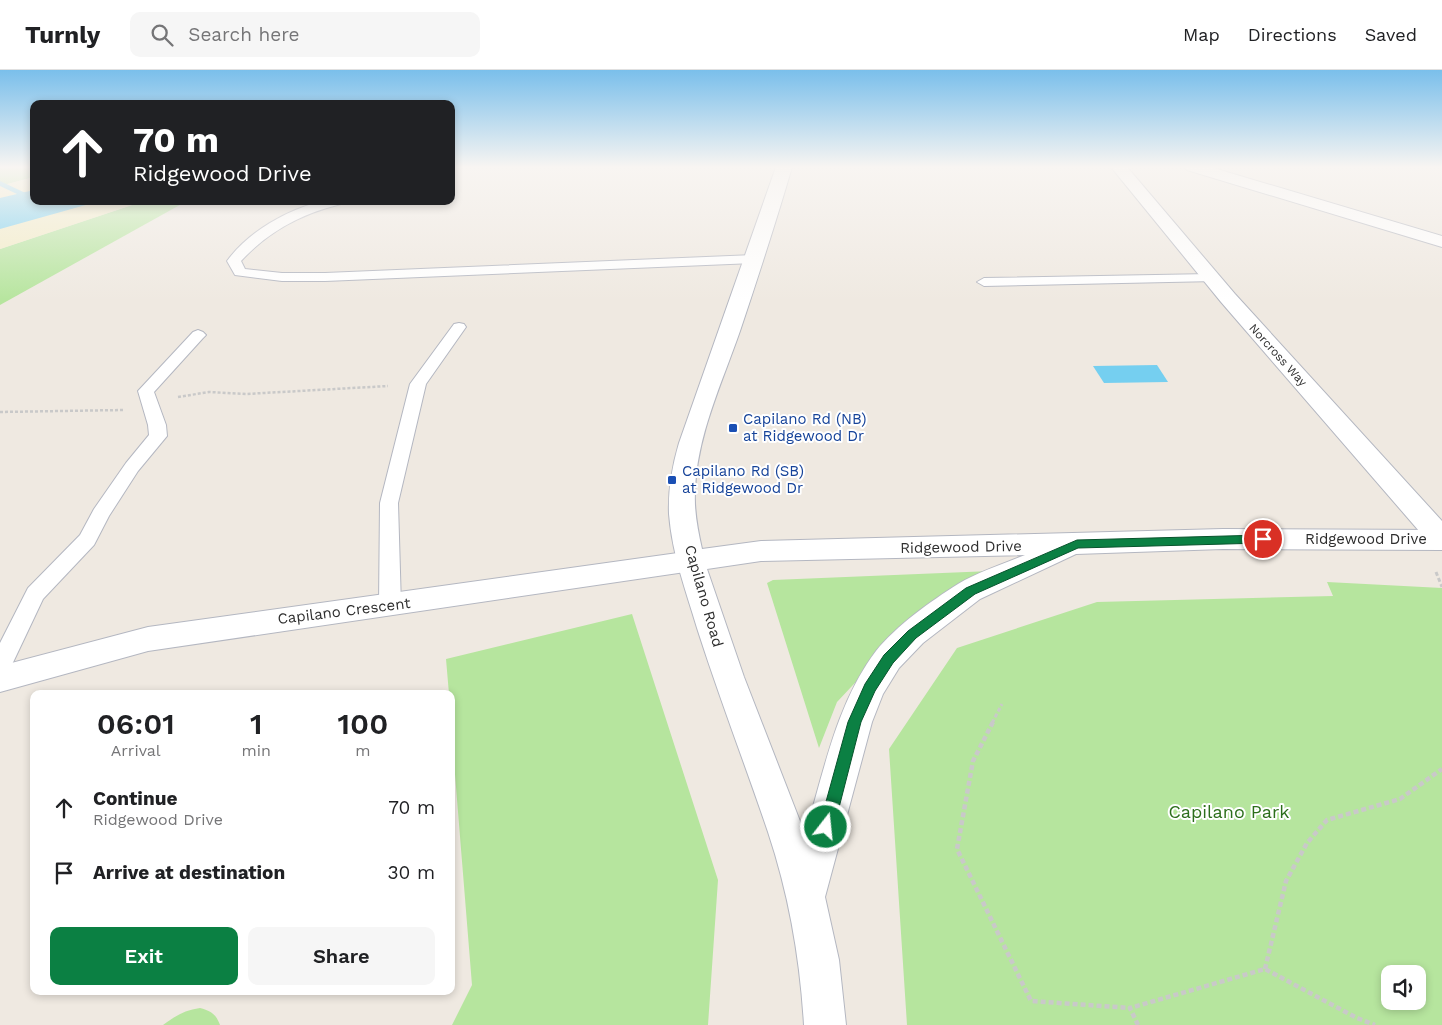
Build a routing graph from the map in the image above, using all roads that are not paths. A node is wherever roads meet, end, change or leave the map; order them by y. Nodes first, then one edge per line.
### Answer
1 (301, 212) edge
2 (769, 212) edge
3 (1155, 212) edge
4 (1341, 212) edge
5 (1442, 242) edge
6 (754, 259) junction
7 (1211, 278) junction
8 (984, 282) dead end
9 (459, 326) dead end
10 (198, 335) dead end
11 (1442, 540) edge
12 (1077, 544) junction
13 (692, 561) junction
14 (390, 606) junction
15 (0, 666) edge
16 (0, 679) edge
17 (806, 897) junction
18 (825, 1025) edge

1 - 6 lane
2 - 6 main road, Capilano Road
3 - 7 main road, Norcross Way
4 - 5 main road
6 - 13 main road, Capilano Road
7 - 8 lane
7 - 11 main road, Norcross Way
9 - 14 lane
10 - 15 lane
11 - 12 main road, Ridgewood Drive
12 - 13 main road, Ridgewood Drive
12 - 17 main road
13 - 14 main road, Capilano Crescent
13 - 17 main road, Capilano Road
14 - 16 main road, Capilano Crescent
17 - 18 main road, Capilano Road

